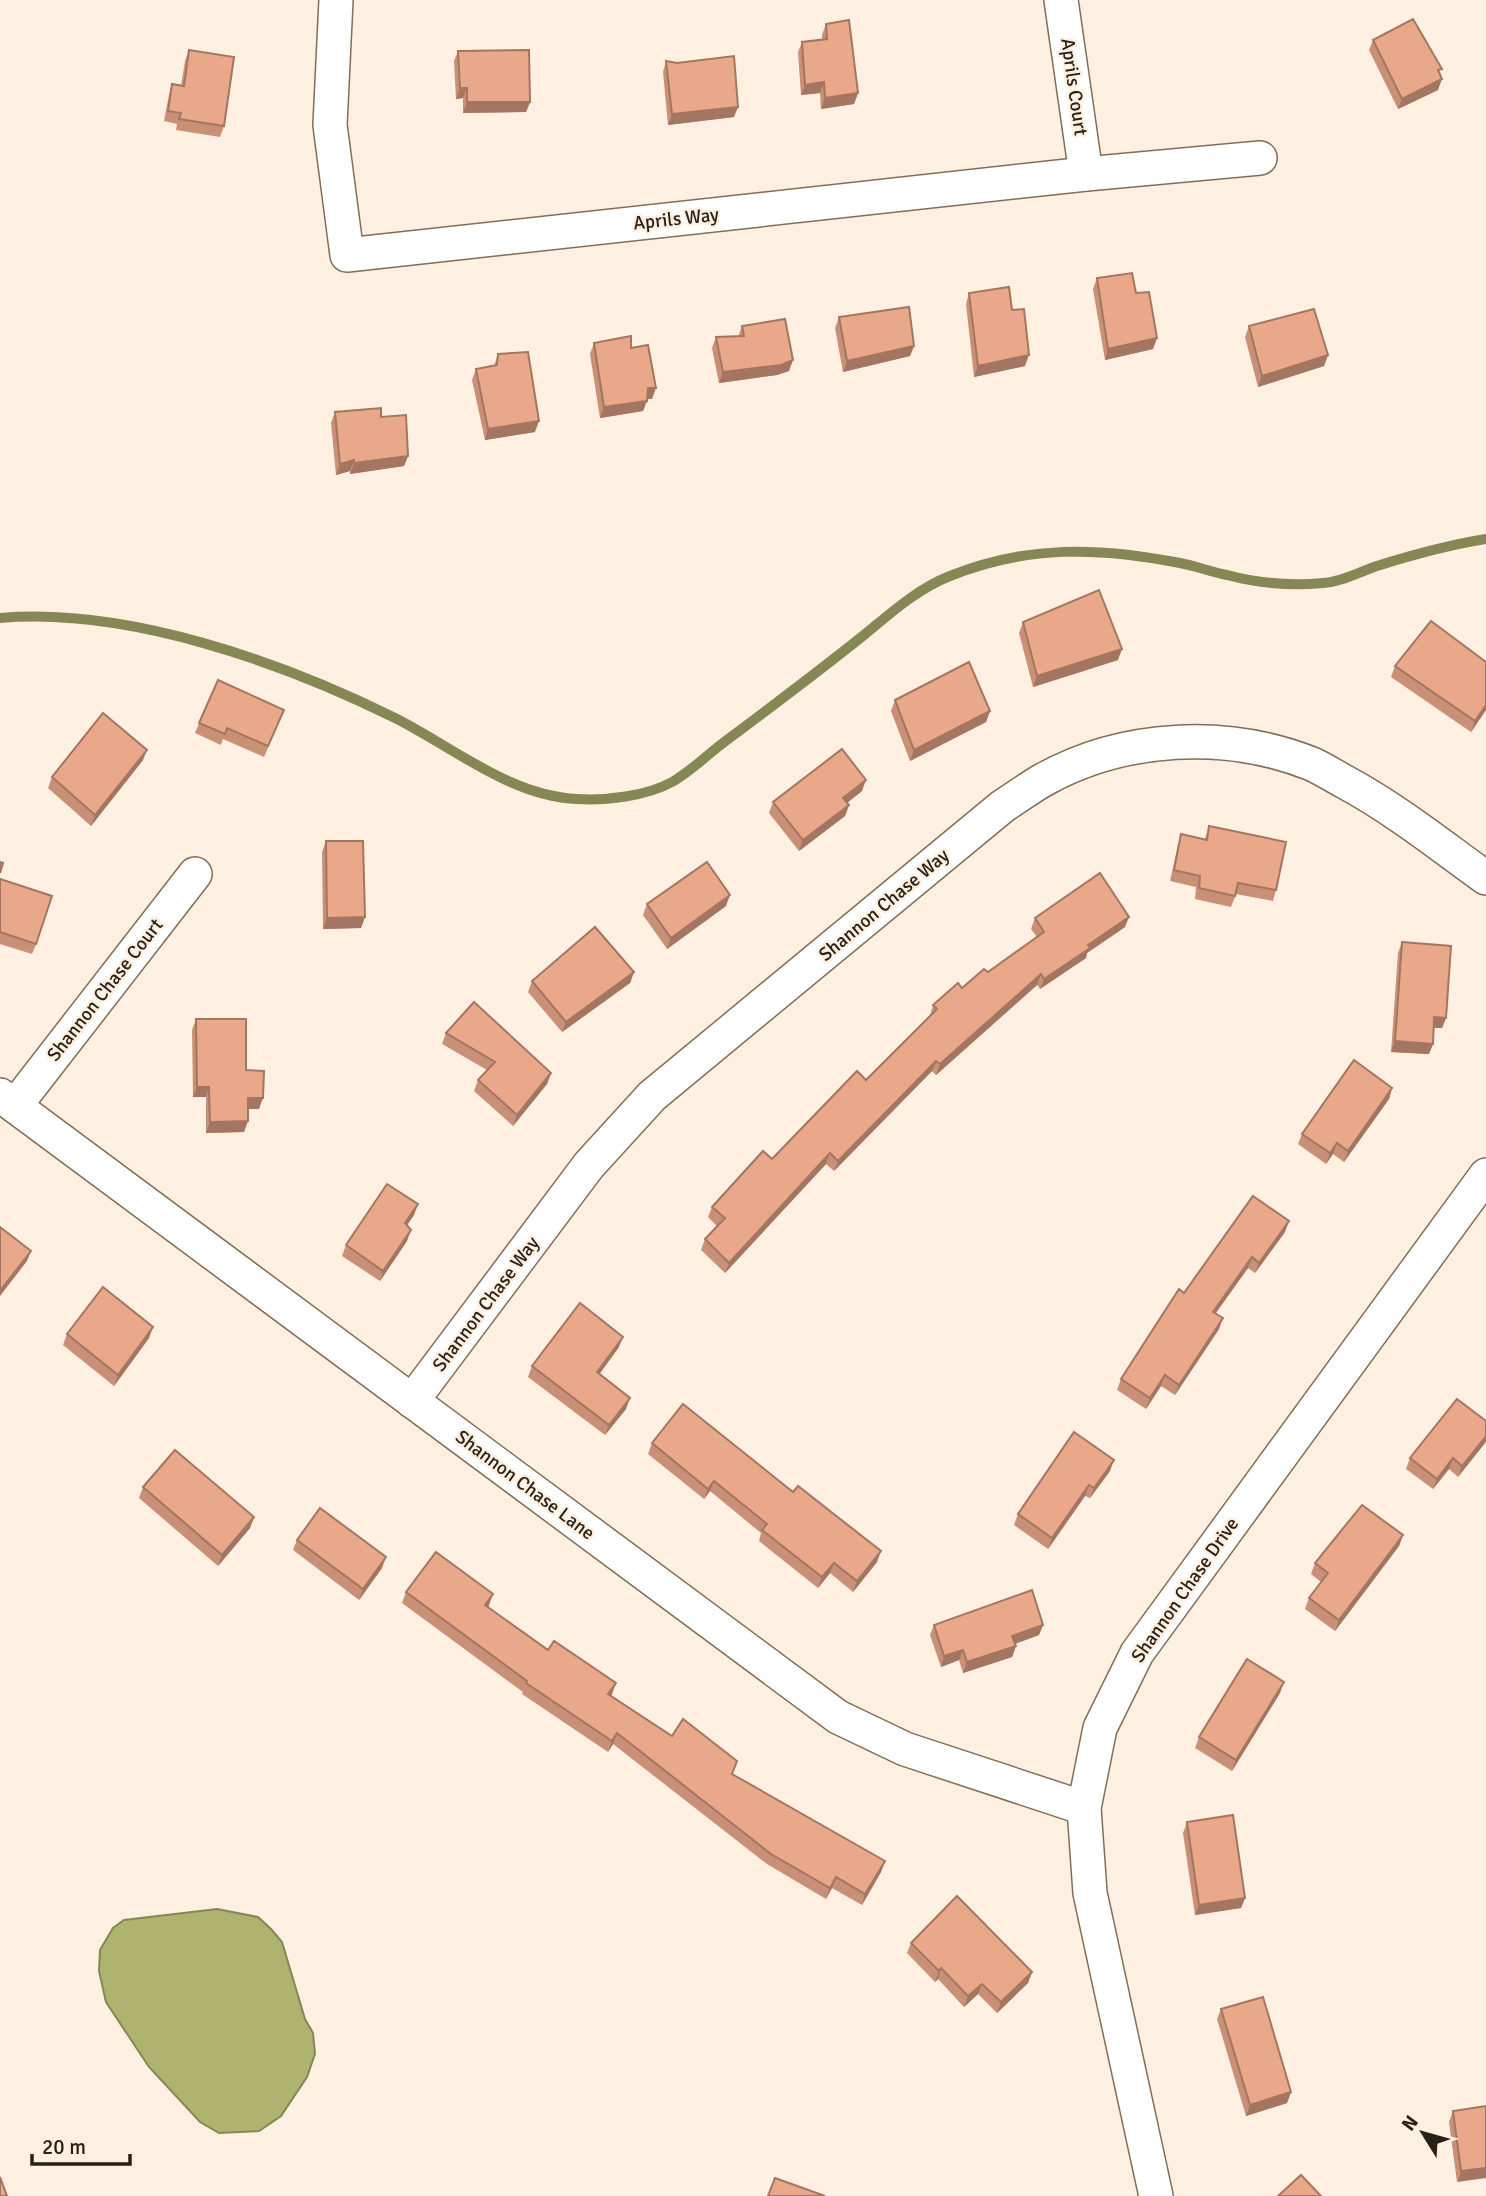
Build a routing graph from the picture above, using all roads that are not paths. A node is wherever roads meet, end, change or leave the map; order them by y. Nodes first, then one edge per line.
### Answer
1 (336, 0) edge
2 (1061, 0) edge
3 (1261, 158) dead end
4 (1086, 174) junction
5 (195, 874) dead end
6 (1486, 878) edge
7 (8, 1100) edge
8 (1486, 1175) edge
9 (412, 1401) junction
10 (1084, 1808) junction
11 (1156, 2196) edge

1 - 4 street, Aprils Way
2 - 4 street, Aprils Court
3 - 4 street, Aprils Way
5 - 7 street, Shannon Chase Court
6 - 9 street, Shannon Chase Way
7 - 9 street, Shannon Chase Lane
8 - 10 street, Shannon Chase Drive
9 - 10 street, Shannon Chase Lane
10 - 11 street, Shannon Chase Drive

